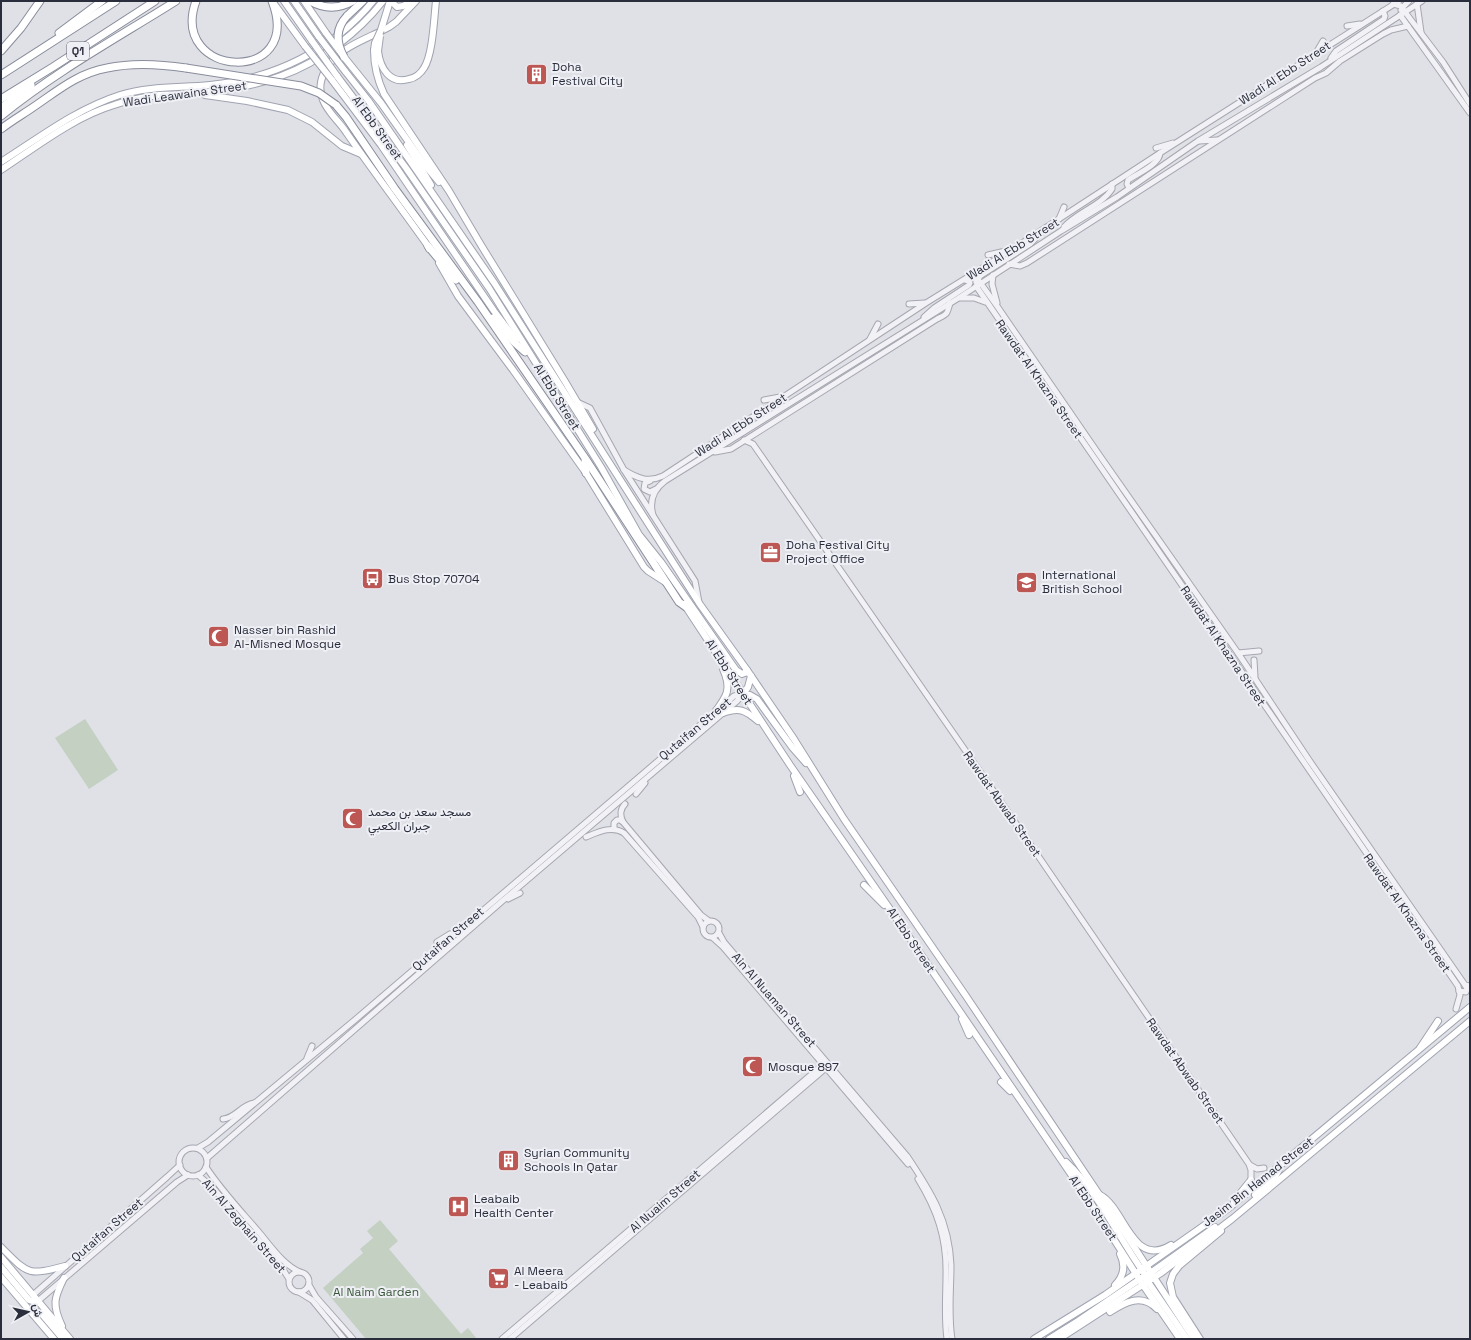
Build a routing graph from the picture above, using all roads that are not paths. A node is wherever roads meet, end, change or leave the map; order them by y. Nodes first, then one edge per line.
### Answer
1 (39, 1) edge
2 (102, 1) edge
3 (116, 1) edge
4 (155, 1) edge
5 (176, 1) edge
6 (196, 1) edge
7 (272, 1) edge
8 (284, 1) edge
9 (294, 1) edge
10 (304, 1) edge
11 (310, 1) edge
12 (352, 1) edge
13 (363, 1) edge
14 (373, 1) edge
15 (383, 1) edge
16 (391, 1) edge
17 (413, 1) edge
18 (416, 1) edge
19 (436, 1) edge
20 (1398, 1) edge
21 (1409, 1) edge
22 (1419, 3) edge
23 (1393, 4) junction
24 (1383, 11) junction
25 (1402, 11) junction
26 (1363, 24) junction
27 (1386, 24) junction
28 (1347, 26) dead end
29 (1408, 26) junction
30 (1422, 35) junction
31 (1380, 36) junction
32 (1324, 40) dead end
33 (43, 47) junction
34 (1, 51) edge
35 (376, 51) junction
36 (1315, 55) junction
37 (344, 57) junction
38 (1329, 61) junction
39 (1336, 65) junction
40 (1321, 67) junction
41 (45, 72) junction
42 (1, 75) edge
43 (188, 94) junction
44 (1, 99) edge
45 (1470, 104) edge
46 (1, 108) edge
47 (29, 110) junction
48 (1470, 113) edge
49 (1, 116) edge
50 (1, 129) edge
51 (400, 129) junction
52 (1, 134) edge
53 (1218, 140) junction
54 (1180, 141) junction
55 (1198, 141) junction
56 (1156, 148) dead end
57 (1160, 153) junction
58 (361, 154) junction
59 (1, 162) edge
60 (1, 170) edge
61 (1112, 184) junction
62 (1128, 188) junction
63 (449, 191) junction
64 (1064, 207) dead end
65 (443, 209) junction
66 (1059, 219) junction
67 (1042, 230) junction
68 (1061, 231) junction
69 (428, 246) junction
70 (1013, 249) junction
71 (988, 255) dead end
72 (1009, 264) junction
73 (993, 275) junction
74 (967, 278) junction
75 (978, 283) junction
76 (957, 298) junction
77 (478, 302) junction
78 (986, 302) junction
79 (926, 303) junction
80 (950, 303) junction
81 (909, 304) dead end
82 (997, 306) junction
83 (486, 315) junction
84 (920, 322) junction
85 (878, 324) dead end
86 (1015, 333) junction
87 (1010, 336) junction
88 (870, 340) junction
89 (875, 350) junction
90 (525, 352) junction
91 (870, 361) junction
92 (535, 362) junction
93 (783, 396) junction
94 (764, 400) dead end
95 (577, 402) junction
96 (780, 410) junction
97 (775, 421) junction
98 (753, 435) junction
99 (744, 440) junction
100 (753, 444) junction
101 (712, 452) junction
102 (585, 458) junction
103 (624, 470) junction
104 (586, 474) junction
105 (619, 476) junction
106 (655, 479) junction
107 (658, 487) junction
108 (653, 515) junction
109 (639, 534) junction
110 (666, 583) junction
111 (699, 603) junction
112 (686, 607) junction
113 (712, 646) junction
114 (1225, 648) junction
115 (1258, 651) dead end
116 (1238, 653) junction
117 (1254, 660) dead end
118 (1246, 665) junction
119 (747, 670) junction
120 (751, 676) junction
121 (1256, 680) junction
122 (743, 694) junction
123 (715, 712) junction
124 (723, 713) junction
125 (763, 726) junction
126 (790, 765) junction
127 (812, 768) junction
128 (653, 772) junction
129 (800, 792) dead end
130 (636, 794) dead end
131 (625, 804) dead end
132 (623, 822) junction
133 (614, 829) junction
134 (586, 837) dead end
135 (864, 885) dead end
136 (520, 893) dead end
137 (500, 903) junction
138 (894, 915) junction
139 (709, 921) junction
140 (703, 927) junction
141 (458, 930) junction
142 (719, 933) junction
143 (713, 938) junction
144 (437, 942) dead end
145 (1468, 986) edge
146 (1460, 991) junction
147 (953, 1002) junction
148 (1470, 1007) edge
149 (1456, 1009) dead end
150 (1438, 1021) dead end
151 (1470, 1021) edge
152 (969, 1034) dead end
153 (312, 1046) dead end
154 (1420, 1050) junction
155 (307, 1059) junction
156 (827, 1065) junction
157 (1001, 1082) dead end
158 (1019, 1099) junction
159 (255, 1103) junction
160 (223, 1118) dead end
161 (198, 1148) junction
162 (1056, 1154) junction
163 (207, 1158) junction
164 (1249, 1164) junction
165 (1283, 1164) junction
166 (180, 1165) junction
167 (206, 1167) junction
168 (1264, 1168) dead end
169 (188, 1174) junction
170 (198, 1175) junction
171 (1250, 1180) joint
172 (1098, 1194) junction
173 (1092, 1205) junction
174 (1229, 1208) junction
175 (1229, 1221) junction
176 (1204, 1224) junction
177 (1, 1247) edge
178 (1, 1257) edge
179 (65, 1266) junction
180 (1, 1267) edge
181 (300, 1272) junction
182 (1, 1276) edge
183 (1145, 1276) junction
184 (64, 1278) junction
185 (289, 1279) junction
186 (309, 1285) junction
187 (299, 1292) junction
188 (1105, 1295) junction
189 (31, 1297) junction
190 (38, 1301) junction
191 (30, 1311) junction
192 (1068, 1334) junction
193 (67, 1338) edge
194 (54, 1339) edge
195 (344, 1339) edge
196 (353, 1339) edge
197 (502, 1339) edge
198 (510, 1339) edge
199 (947, 1339) edge
200 (952, 1339) edge
201 (1034, 1339) edge
202 (1049, 1339) edge
203 (1059, 1339) edge
204 (1176, 1339) edge
205 (1180, 1339) edge
206 (1187, 1339) edge
207 (1194, 1339) edge
208 (1200, 1339) edge

1 - 34 highway
2 - 33 highway
3 - 33 highway, Q1
4 - 41 highway, Q1
5 - 49 highway
6 - 7 highway
7 - 90 main road, bridge
8 - 92 main road, Al Ebb Street, bridge
9 - 65 main road, Al Ebb Street, bridge
10 - 37 main road, bridge
11 - 12 highway
13 - 37 highway, bridge
14 - 59 main road, Wadi Leawaina Street
15 - 43 main road, Wadi Leawaina Street
16 - 17 main road
16 - 35 main road, bridge
18 - 58 main road
19 - 35 main road
20 - 23 street, Wadi Al Ebb Street
21 - 25 street
22 - 25 street, Wadi Al Ebb Street
22 - 30 street
23 - 24 street, Wadi Al Ebb Street
23 - 25 street
24 - 26 street, Wadi Al Ebb Street
24 - 38 street
25 - 27 street, Wadi Al Ebb Street
25 - 29 street
25 - 30 street
26 - 28 street
26 - 36 street, Wadi Al Ebb Street
27 - 31 street
27 - 38 street, Wadi Al Ebb Street
29 - 31 street, Wadi Al Ebb Street
29 - 48 street
30 - 45 street
31 - 39 street, Wadi Al Ebb Street
32 - 36 street
33 - 42 highway, Q1
35 - 63 main road
36 - 54 street, Wadi Al Ebb Street
37 - 51 main road
38 - 40 street, Wadi Al Ebb Street
39 - 40 street
39 - 53 street, Wadi Al Ebb Street
40 - 55 street, Wadi Al Ebb Street
41 - 44 highway, Q1
41 - 46 highway
43 - 58 main road
43 - 60 main road, Wadi Leawaina Street
47 - 50 highway
47 - 52 highway
47 - 77 highway, bridge
51 - 63 main road
51 - 65 main road
53 - 55 street
53 - 72 street, Wadi Al Ebb Street
54 - 56 street
54 - 57 street, Wadi Al Ebb Street
55 - 62 street, Wadi Al Ebb Street
57 - 61 street, Wadi Al Ebb Street
57 - 62 street
58 - 69 main road
61 - 66 street, Wadi Al Ebb Street
61 - 68 street
62 - 68 street, Wadi Al Ebb Street
63 - 95 main road
64 - 66 street
65 - 105 main road, Al Ebb Street
66 - 67 street, Wadi Al Ebb Street
67 - 70 street, Wadi Al Ebb Street
67 - 75 street
68 - 72 street, Wadi Al Ebb Street
69 - 83 highway
69 - 104 main road
70 - 71 street
70 - 74 street, Wadi Al Ebb Street
72 - 73 street, Wadi Al Ebb Street
73 - 75 street, Wadi Al Ebb Street
73 - 82 street
74 - 75 street
74 - 79 street, Wadi Al Ebb Street
74 - 84 street
75 - 76 street, Wadi Al Ebb Street
75 - 78 street, Rawdat Al Khazna Street
75 - 82 street, Rawdat Al Khazna Street
76 - 78 street
76 - 80 street, Wadi Al Ebb Street
77 - 83 highway
77 - 90 highway
78 - 87 street, Rawdat Al Khazna Street
79 - 81 street
79 - 88 street, Wadi Al Ebb Street
80 - 84 street, Wadi Al Ebb Street
80 - 91 street, Wadi Al Ebb Street
82 - 86 street, Rawdat Al Khazna Street
83 - 102 highway
84 - 89 street, Wadi Al Ebb Street
85 - 88 street
86 - 87 street
86 - 116 street, Rawdat Al Khazna Street
87 - 114 street, Rawdat Al Khazna Street
88 - 93 street, Wadi Al Ebb Street
89 - 91 street
89 - 96 street, Wadi Al Ebb Street
90 - 92 main road
91 - 97 street, Wadi Al Ebb Street
92 - 109 main road, Al Ebb Street
93 - 94 street
93 - 106 street, Wadi Al Ebb Street
95 - 103 street, Al Ebb Street
95 - 105 main road
96 - 97 street
96 - 101 street, Wadi Al Ebb Street
97 - 98 street, Wadi Al Ebb Street
98 - 99 street, Wadi Al Ebb Street
98 - 100 street
99 - 100 street
99 - 101 street, Wadi Al Ebb Street
100 - 164 street, Rawdat Abwab Street
101 - 107 street, Wadi Al Ebb Street
102 - 104 highway
102 - 110 highway
103 - 106 street
103 - 108 street, Al Ebb Street
104 - 110 main road
105 - 111 main road, Al Ebb Street
106 - 107 street
107 - 108 street
108 - 111 street, Al Ebb Street
109 - 112 main road, Al Ebb Street
109 - 119 main road
110 - 112 highway
111 - 119 main road, Al Ebb Street
112 - 113 main road, Al Ebb Street
113 - 122 main road, Al Ebb Street
113 - 123 main road
114 - 118 street
114 - 146 street, Rawdat Al Khazna Street
115 - 116 street
116 - 118 street, Rawdat Al Khazna Street
117 - 121 street
118 - 121 street, Rawdat Al Khazna Street
119 - 120 main road, Al Ebb Street
120 - 122 main road
120 - 127 main road, Al Ebb Street
121 - 145 street, Rawdat Al Khazna Street
122 - 123 street, Qutaifan Street
122 - 124 street, Qutaifan Street
122 - 125 main road, Al Ebb Street
122 - 127 main road
123 - 141 street, Qutaifan Street
124 - 125 main road
124 - 128 street, Qutaifan Street
125 - 126 main road, Al Ebb Street
126 - 129 main road
126 - 138 main road, Al Ebb Street
127 - 172 main road, Al Ebb Street
128 - 130 street
128 - 137 street, Qutaifan Street
131 - 132 street
132 - 133 street
132 - 139 street
133 - 134 street
133 - 140 street
135 - 138 main road
136 - 137 street
137 - 163 street, Qutaifan Street
138 - 147 main road, Al Ebb Street
139 - 140 street
139 - 142 street
140 - 143 street
141 - 144 street
141 - 155 street, Qutaifan Street
142 - 143 street
142 - 156 street, Ain Al Nuaman Street
143 - 156 street, Ain Al Nuaman Street
145 - 146 street
146 - 149 street
147 - 152 main road
147 - 158 main road, Al Ebb Street
148 - 154 main road, Jasim Bin Hamad Street
150 - 154 main road
151 - 175 main road, Jasim Bin Hamad Street
153 - 155 street
154 - 165 main road, Jasim Bin Hamad Street
155 - 159 street, Qutaifan Street
156 - 197 street, Al Nuaim Street
156 - 198 street, Al Nuaim Street
156 - 199 street, Ain Al Nuaman Street
156 - 200 street, Ain Al Nuaman Street
157 - 158 main road
158 - 162 main road, Al Ebb Street
159 - 160 street
159 - 161 street, Qutaifan Street
161 - 163 street
161 - 166 street
162 - 173 main road, Al Ebb Street
162 - 183 main road
163 - 167 street
164 - 168 street
164 - 171 street
165 - 174 main road, Jasim Bin Hamad Street
165 - 183 main road
166 - 169 street
166 - 179 street, Qutaifan Street
167 - 170 street
167 - 181 street, Ain Al Zeghain Street
169 - 170 street
169 - 184 street
170 - 185 street, Ain Al Zeghain Street
171 - 174 main road
172 - 176 main road
172 - 183 main road, Al Ebb Street
173 - 183 main road, Al Ebb Street
173 - 188 main road
174 - 176 main road, Jasim Bin Hamad Street
175 - 183 main road, Jasim Bin Hamad Street
175 - 208 main road
176 - 183 main road, Jasim Bin Hamad Street
177 - 179 main road
178 - 189 main road
179 - 189 street, Qutaifan Street
180 - 189 main road
181 - 185 street
181 - 186 street
182 - 191 main road
183 - 188 main road, Jasim Bin Hamad Street
183 - 192 main road, Jasim Bin Hamad Street
183 - 202 main road
183 - 205 main road, Al Ebb Street
183 - 206 main road
183 - 207 main road, Al Ebb Street
184 - 190 street
184 - 193 main road
185 - 187 street
186 - 187 street
186 - 196 street
187 - 195 street
188 - 201 main road, Jasim Bin Hamad Street
189 - 190 main road
189 - 191 main road
190 - 193 main road
191 - 193 main road
191 - 194 main road
192 - 203 main road, Jasim Bin Hamad Street
192 - 204 main road

